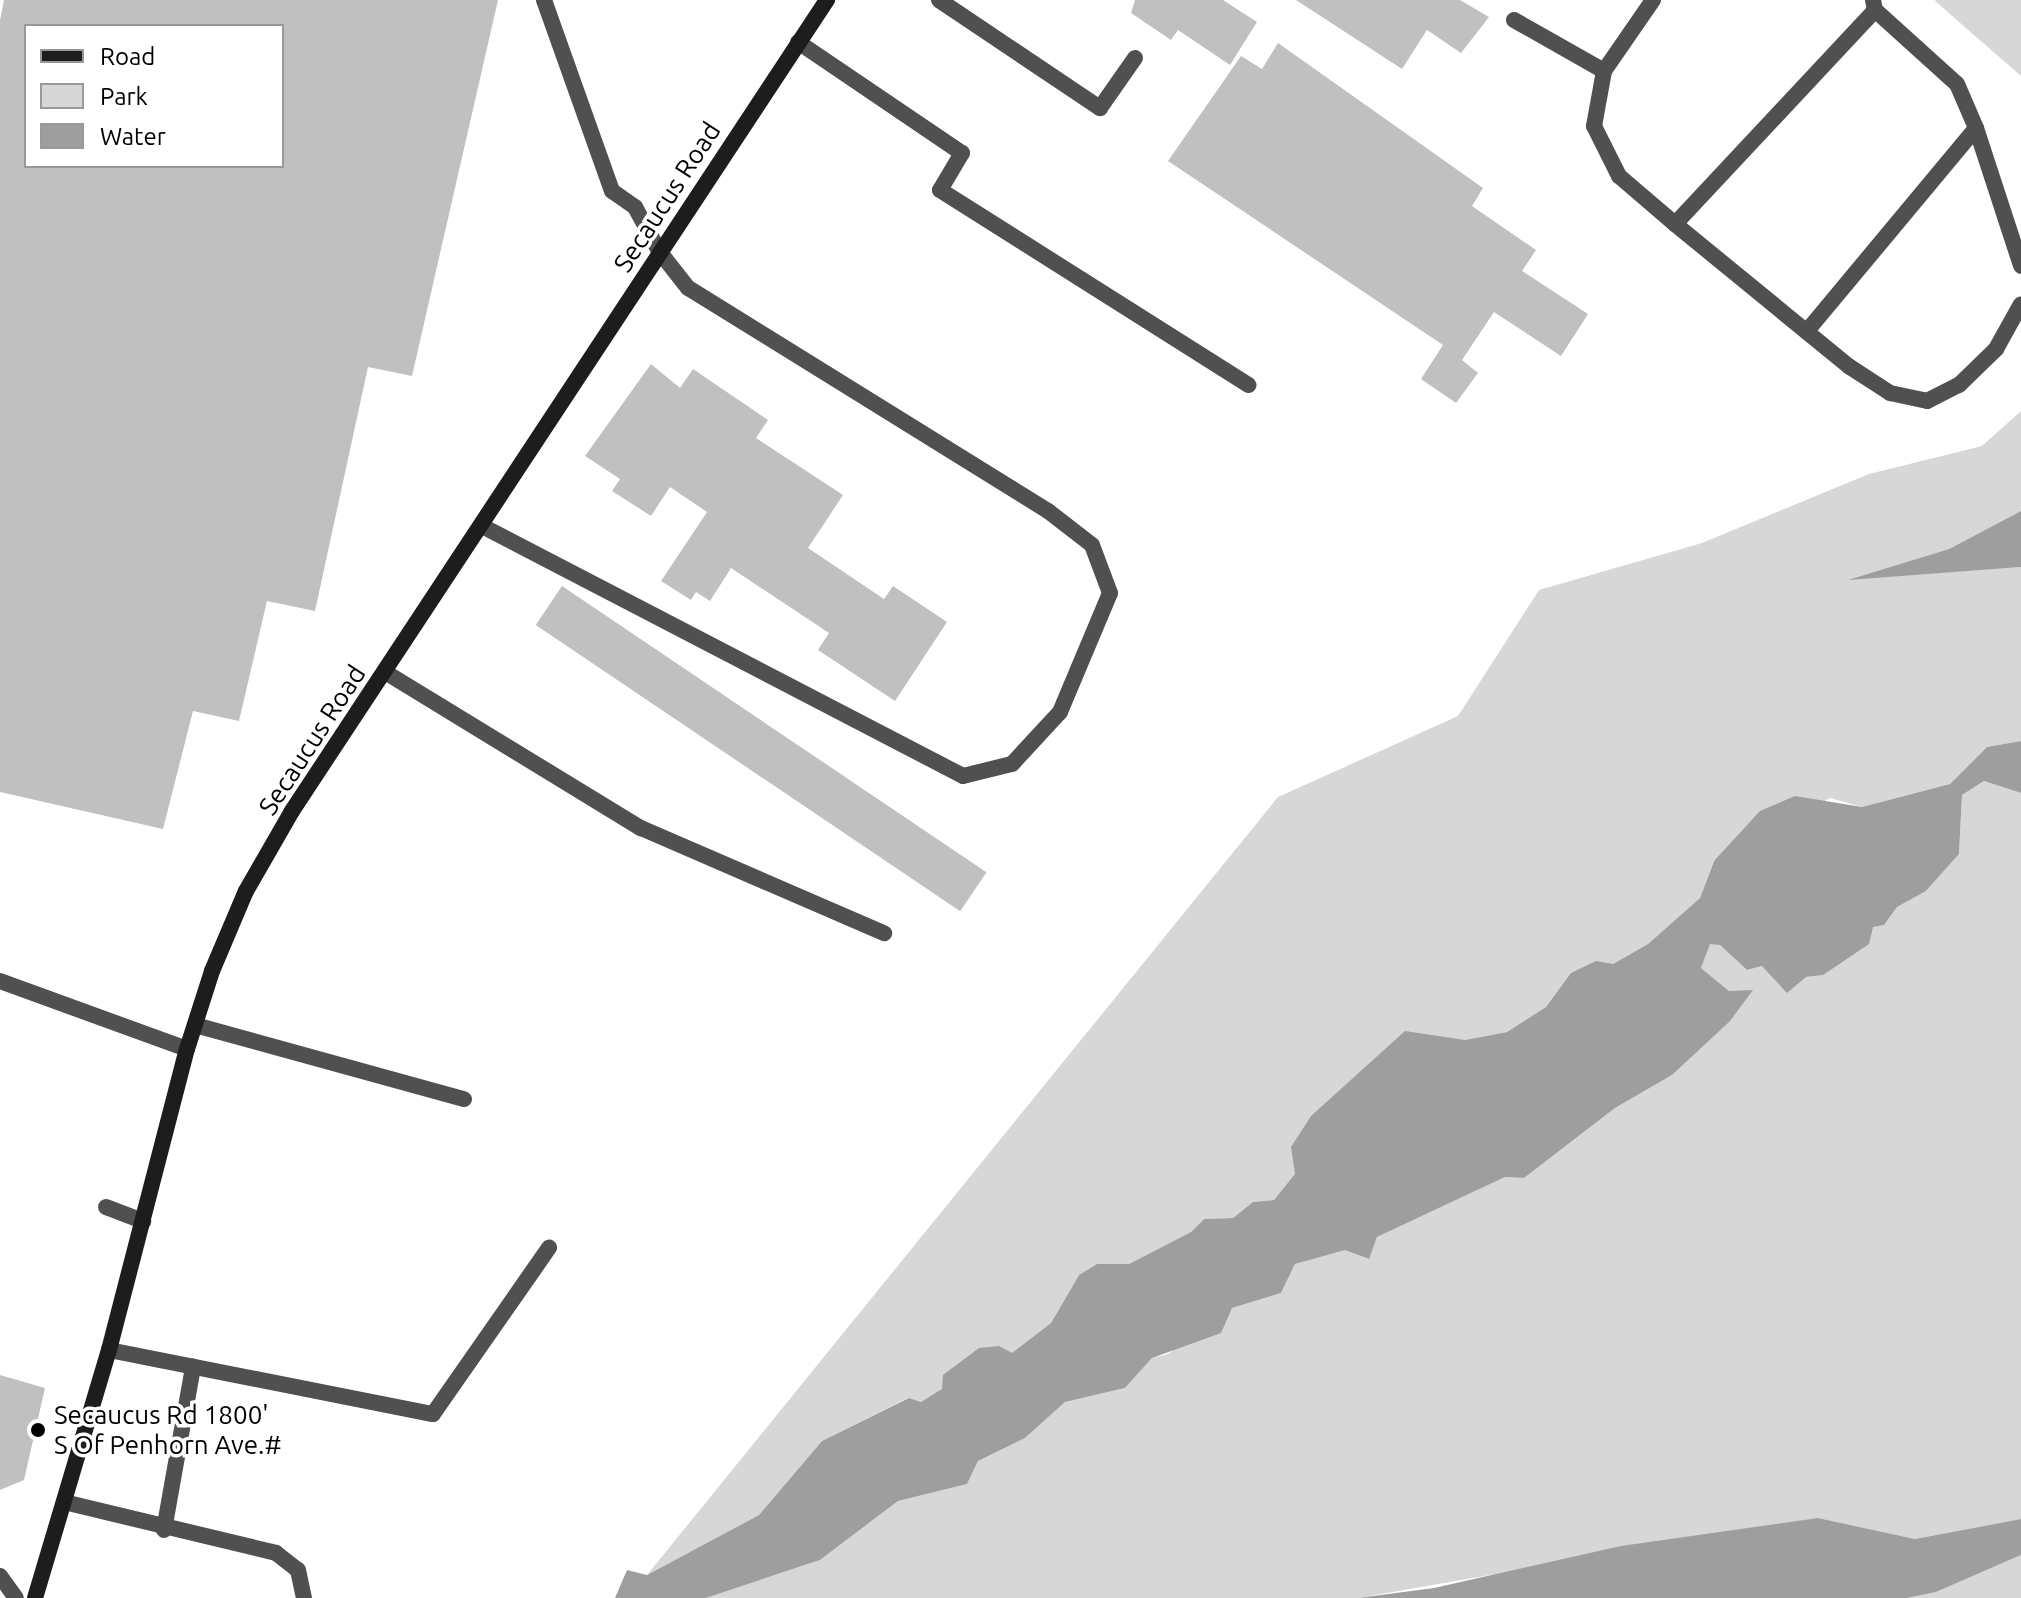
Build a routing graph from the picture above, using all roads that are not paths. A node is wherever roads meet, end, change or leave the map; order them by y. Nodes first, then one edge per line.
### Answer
1 (544, 0) edge
2 (827, 0) edge
3 (939, 0) edge
4 (1653, 0) edge
5 (1874, 5) edge
6 (1514, 20) dead end
7 (798, 42) junction
8 (1135, 58) dead end
9 (1604, 71) junction
10 (1976, 128) junction
11 (1675, 224) junction
12 (659, 251) junction
13 (2021, 266) edge
14 (2021, 304) edge
15 (1807, 331) junction
16 (1249, 385) dead end
17 (482, 526) junction
18 (385, 672) junction
19 (884, 933) dead end
20 (0, 981) edge
21 (195, 1025) junction
22 (187, 1049) junction
23 (464, 1099) dead end
24 (106, 1207) dead end
25 (143, 1221) junction
26 (549, 1248) dead end
27 (109, 1350) junction
28 (193, 1367) junction
29 (64, 1502) junction
30 (164, 1530) junction
31 (0, 1576) edge
32 (16, 1598) edge
33 (35, 1598) edge
34 (304, 1598) edge

1 - 12 street
2 - 7 main road, Secaucus Road
3 - 8 street
4 - 9 street
5 - 10 street
5 - 11 street
6 - 9 street
7 - 12 main road, Secaucus Road
7 - 16 street
9 - 11 street
10 - 13 street
10 - 15 street
11 - 15 street
12 - 17 main road, Secaucus Road
12 - 17 street
14 - 15 street
17 - 18 main road, Secaucus Road
18 - 19 street
18 - 21 main road, Secaucus Road
20 - 22 street
21 - 22 main road, Secaucus Road
21 - 23 street
22 - 25 main road, Secaucus Road
24 - 25 street
25 - 27 main road, Secaucus Road
26 - 28 street
27 - 28 street
27 - 29 main road, Secaucus Road
28 - 30 street
29 - 30 street
29 - 33 main road, Secaucus Road
30 - 34 street
31 - 32 street

